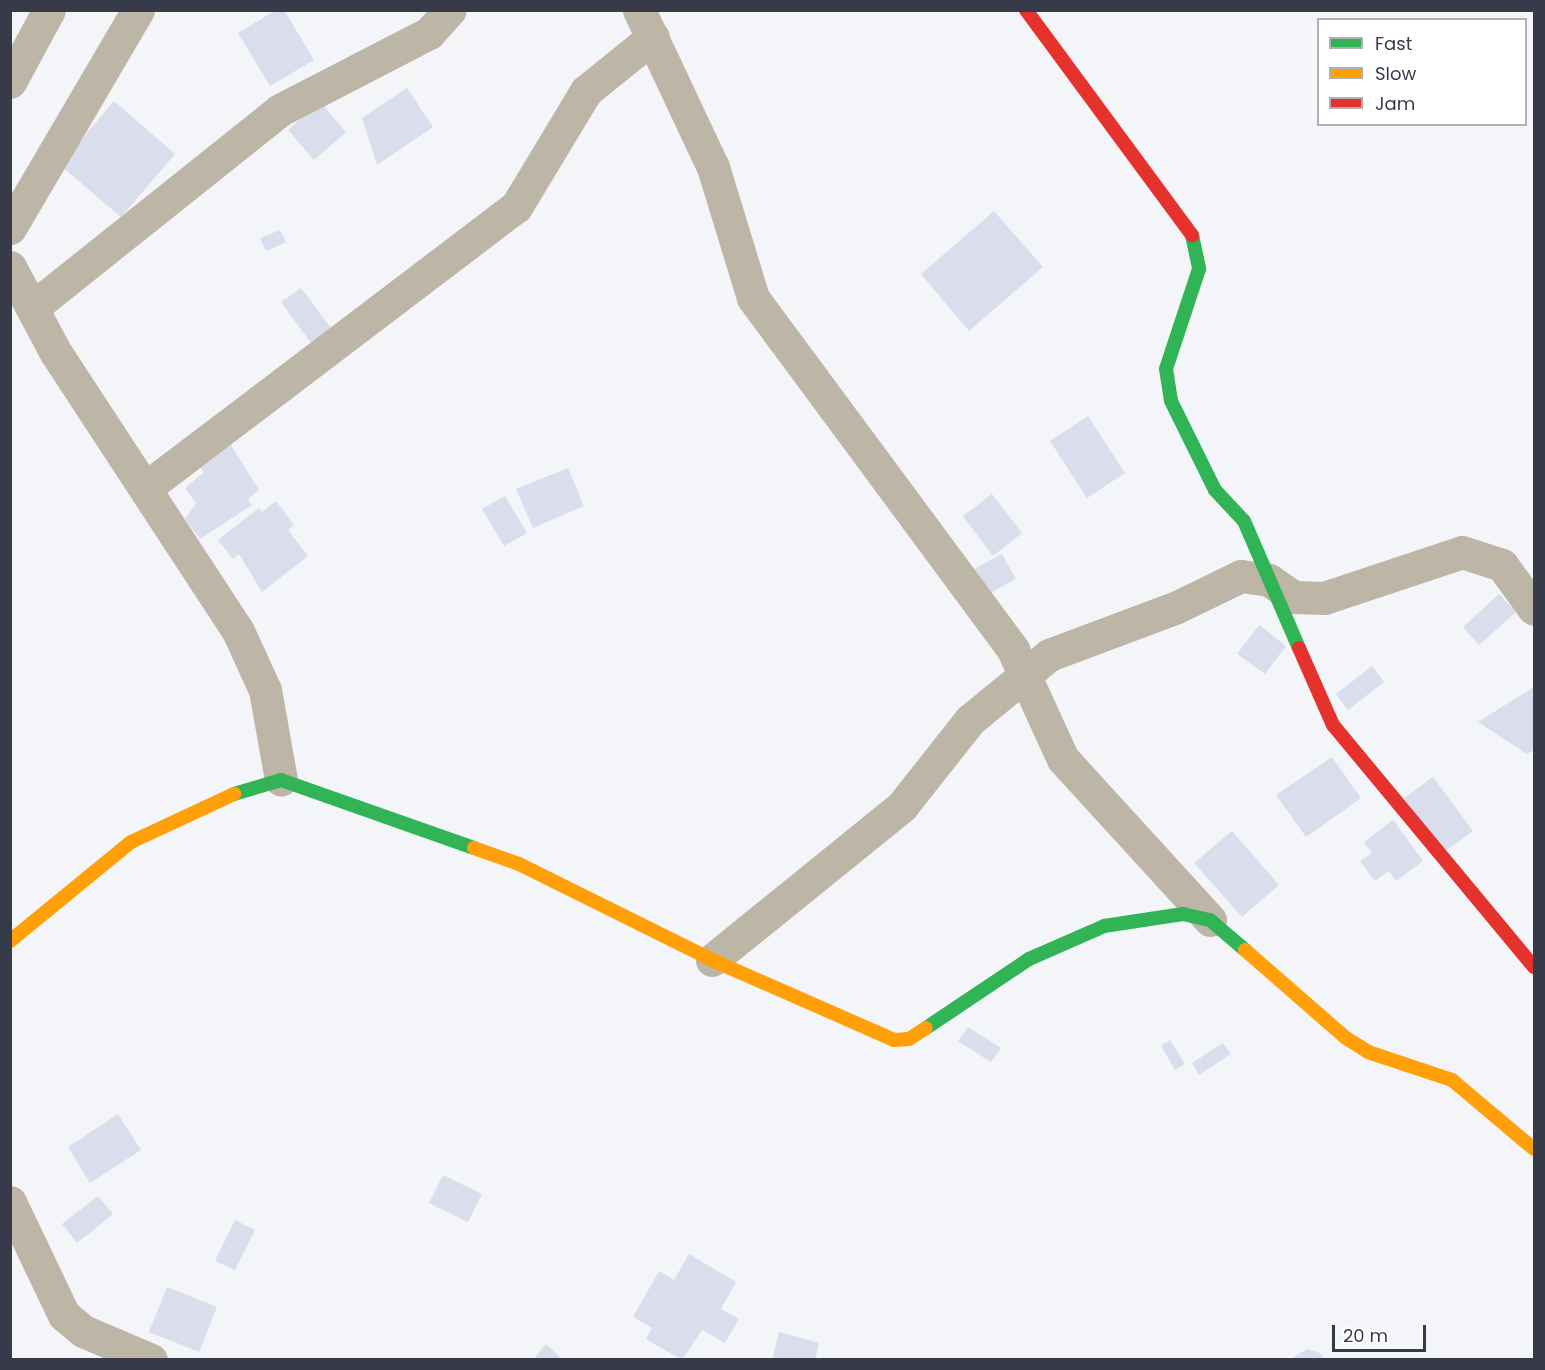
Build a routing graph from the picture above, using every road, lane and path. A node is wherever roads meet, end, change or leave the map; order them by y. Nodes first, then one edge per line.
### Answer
1 (138, 10) edge
2 (450, 10) edge
3 (1026, 10) edge
4 (47, 12) edge
5 (646, 24) edge
6 (10, 82) edge
7 (10, 228) edge
8 (18, 283) edge
9 (148, 486) junction
10 (1269, 580) junction
11 (1534, 609) edge
12 (1022, 673) junction
13 (281, 780) junction
14 (1210, 920) junction
15 (10, 941) edge
16 (712, 960) junction
17 (1534, 967) edge
18 (1533, 1146) edge
19 (10, 1202) edge
20 (151, 1359) edge

1 - 7 street
2 - 8 street
3 - 10 street
4 - 6 street
5 - 9 street
5 - 12 street
8 - 9 street
9 - 13 street
10 - 11 street
10 - 12 street
10 - 17 street
12 - 14 street
12 - 16 street
13 - 15 street
13 - 16 street
14 - 16 street
14 - 18 street
19 - 20 street

